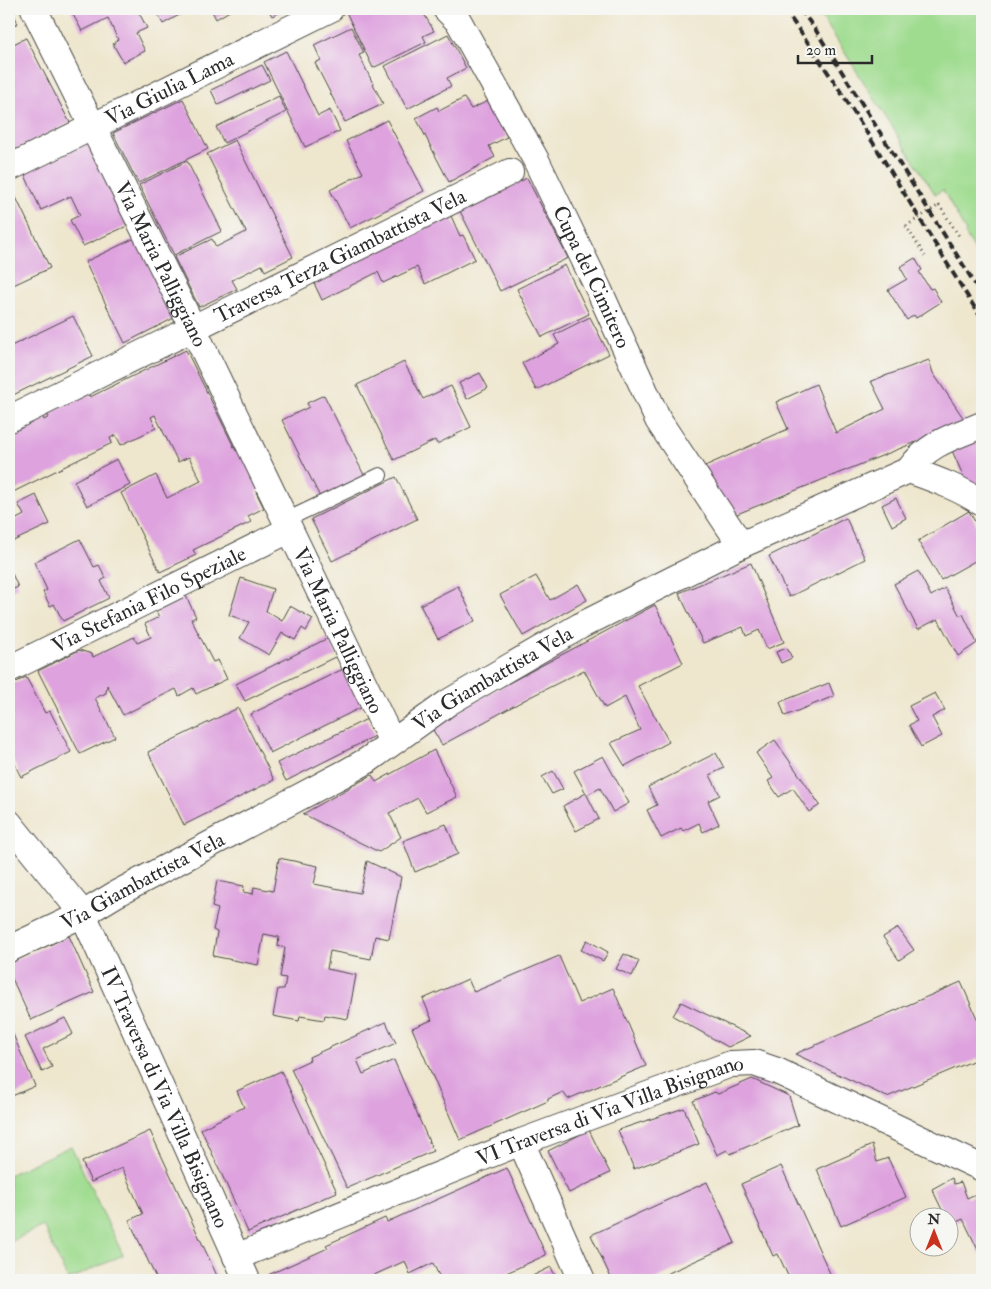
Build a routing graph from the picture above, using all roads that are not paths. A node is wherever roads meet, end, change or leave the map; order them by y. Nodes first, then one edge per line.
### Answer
1 (34, 9) edge
2 (330, 9) edge
3 (446, 9) edge
4 (92, 126) junction
5 (9, 168) edge
6 (510, 172) dead end
7 (193, 328) junction
8 (9, 419) edge
9 (982, 425) edge
10 (909, 470) junction
11 (380, 475) dead end
12 (982, 503) edge
13 (287, 526) junction
14 (741, 545) junction
15 (9, 669) edge
16 (392, 742) junction
17 (9, 823) edge
18 (83, 914) junction
19 (9, 949) edge
20 (521, 1142) junction
21 (982, 1168) edge
22 (236, 1257) junction
23 (247, 1280) edge
24 (582, 1280) edge

1 - 4 street, Via Maria Palliggiano
2 - 4 street, Via Giulia Lama
3 - 14 street, Cupa del Cimitero
4 - 5 street, Via Giulia Lama
4 - 7 street, Via Maria Palliggiano
6 - 7 street, Traversa Terza Giambattista Vela
7 - 8 street, Traversa Terza Giambattista Vela
7 - 13 street, Via Maria Palliggiano
9 - 10 street, Via Giambattista Vela
10 - 12 street
10 - 14 street, Via Giambattista Vela
11 - 13 lane
13 - 15 street, Via Stefania Filo Speziale
13 - 16 street, Via Maria Palliggiano
14 - 16 street, Via Giambattista Vela
16 - 18 street, Via Giambattista Vela
17 - 18 street, IV Traversa di Via Villa Bisignano
18 - 19 street, Via Giambattista Vela
18 - 22 street, IV Traversa di Via Villa Bisignano
20 - 21 street, VI Traversa di Via Villa Bisignano
20 - 22 street, VI Traversa di Via Villa Bisignano
20 - 24 street
22 - 23 street, IV Traversa di Via Villa Bisignano

